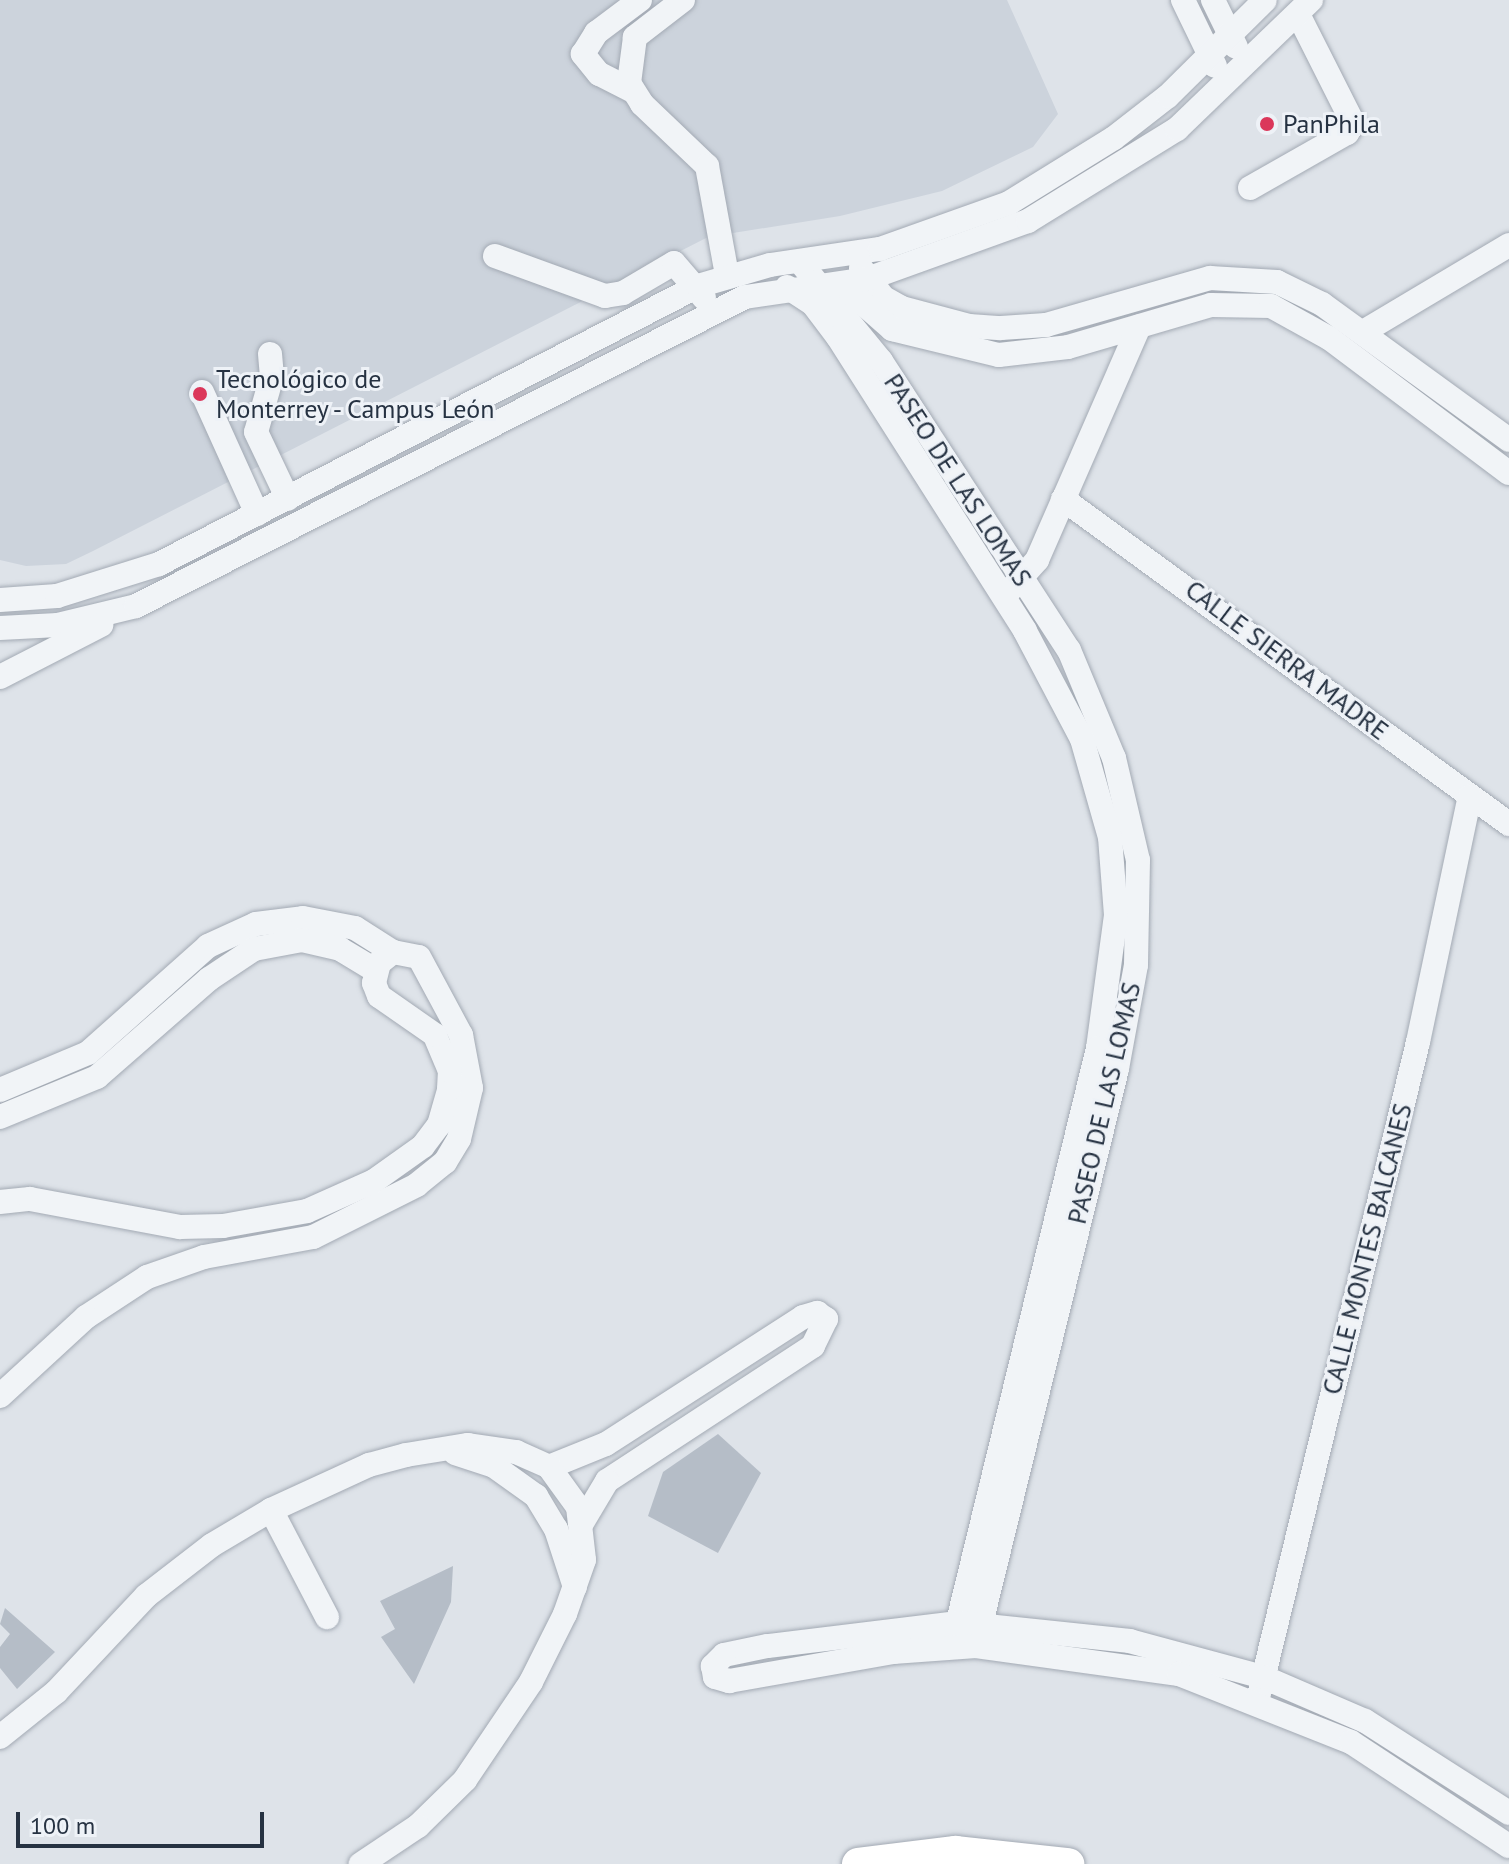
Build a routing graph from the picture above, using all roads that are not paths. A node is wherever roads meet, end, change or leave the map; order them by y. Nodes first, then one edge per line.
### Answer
1 (640, 0) edge
2 (683, 0) edge
3 (1183, 0) edge
4 (1213, 0) edge
5 (1265, 0) edge
6 (1305, 8) edge
7 (1230, 34) junction
8 (1206, 56) junction
9 (1238, 75) junction
10 (633, 91) junction
11 (1250, 188) dead end
12 (1509, 245) edge
13 (853, 254) junction
14 (495, 256) dead end
15 (826, 259) junction
16 (800, 262) junction
17 (727, 275) junction
18 (845, 283) junction
19 (698, 286) junction
20 (787, 287) junction
21 (713, 313) junction
22 (969, 326) junction
23 (1139, 326) junction
24 (1363, 332) junction
25 (964, 351) junction
26 (270, 354) dead end
27 (202, 392) dead end
28 (256, 436) junction
29 (1509, 440) edge
30 (224, 451) junction
31 (1509, 473) edge
32 (288, 499) junction
33 (1063, 499) junction
34 (257, 514) junction
35 (1022, 580) junction
36 (1003, 595) junction
37 (0, 600) edge
38 (136, 606) junction
39 (0, 628) edge
40 (0, 677) edge
41 (1470, 796) junction
42 (1509, 824) edge
43 (393, 952) junction
44 (375, 970) junction
45 (429, 981) junction
46 (403, 1007) junction
47 (0, 1090) edge
48 (1096, 1104) junction
49 (0, 1117) edge
50 (0, 1202) edge
51 (0, 1396) edge
52 (438, 1450) junction
53 (549, 1467) junction
54 (271, 1510) junction
55 (582, 1523) junction
56 (575, 1587) junction
57 (327, 1617) dead end
58 (967, 1635) junction
59 (1263, 1677) junction
60 (1258, 1701) junction
61 (0, 1737) edge
62 (1509, 1813) edge
63 (1507, 1839) edge
64 (361, 1864) edge
65 (858, 1864) edge
66 (1068, 1864) edge

1 - 10 street
2 - 10 street
3 - 8 street
4 - 7 street
5 - 7 street
6 - 9 street
6 - 11 street
7 - 8 street
7 - 9 street
8 - 9 street
8 - 13 street
9 - 18 street
10 - 17 street
12 - 24 street
13 - 15 street
13 - 18 street
14 - 19 street
15 - 16 street
15 - 18 street
16 - 17 street
16 - 18 street, PASEO DE LAS LOMAS
17 - 19 street
18 - 20 street
18 - 22 street
18 - 25 street
18 - 35 street, PASEO DE LAS LOMAS
19 - 21 street
19 - 32 street
20 - 21 street
20 - 36 street, PASEO DE LAS LOMAS
21 - 38 street
22 - 24 street
22 - 25 street
23 - 25 street
23 - 31 street
23 - 33 street
24 - 29 street
26 - 28 street
27 - 30 street
28 - 30 street
28 - 32 street
30 - 34 street
32 - 34 street
33 - 35 street
33 - 41 street, CALLE SIERRA MADRE
34 - 37 street
35 - 36 street
35 - 48 street, PASEO DE LAS LOMAS
36 - 48 street, PASEO DE LAS LOMAS
38 - 39 street
38 - 40 street
41 - 42 street, CALLE SIERRA MADRE
41 - 59 street, CALLE MONTES BALCANES
43 - 44 street
43 - 45 street
43 - 47 street
44 - 46 street
44 - 49 street
45 - 46 street
45 - 51 street
46 - 50 street
48 - 58 street, PASEO DE LAS LOMAS
52 - 53 street
52 - 54 street
52 - 56 street
53 - 55 street
53 - 55 street
54 - 57 street
54 - 61 street
55 - 56 street
56 - 64 street
58 - 58 street
58 - 59 street
58 - 60 street
59 - 60 street, CALLE MONTES BALCANES
59 - 62 street
60 - 63 street
65 - 66 main road

